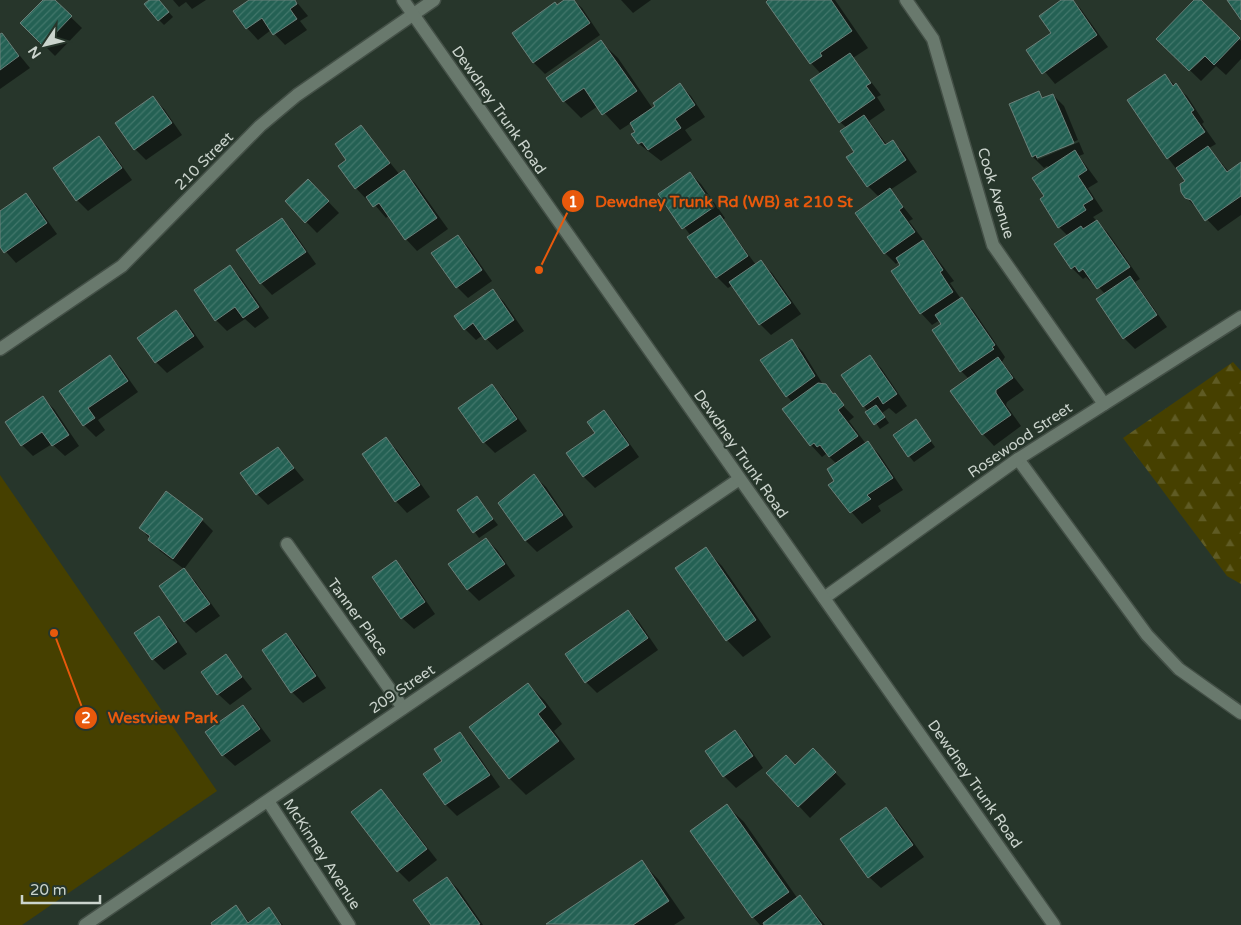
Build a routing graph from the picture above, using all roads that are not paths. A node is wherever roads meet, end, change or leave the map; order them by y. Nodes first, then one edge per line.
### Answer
1 (403, 0) edge
2 (434, 0) edge
3 (906, 0) edge
4 (413, 15) junction
5 (1241, 317) edge
6 (0, 349) edge
7 (1104, 404) junction
8 (1018, 459) junction
9 (738, 480) junction
10 (287, 544) dead end
11 (824, 598) junction
12 (403, 708) junction
13 (1241, 713) edge
14 (268, 801) junction
15 (85, 925) edge
16 (349, 925) edge
17 (1054, 925) edge

1 - 4 street, Dewdney Trunk Road
2 - 4 street, 210 Street
3 - 7 street, Cook Avenue
4 - 6 street, 210 Street
4 - 9 street, Dewdney Trunk Road
5 - 7 street, Rosewood Street
7 - 8 street, Rosewood Street
8 - 11 street, Rosewood Street
8 - 13 street
9 - 11 street, Dewdney Trunk Road
9 - 12 street, 209 Street
10 - 12 street, Tanner Place
11 - 17 street, Dewdney Trunk Road
12 - 14 street, 209 Street
14 - 15 street, 209 Street
14 - 16 street, McKinney Avenue

